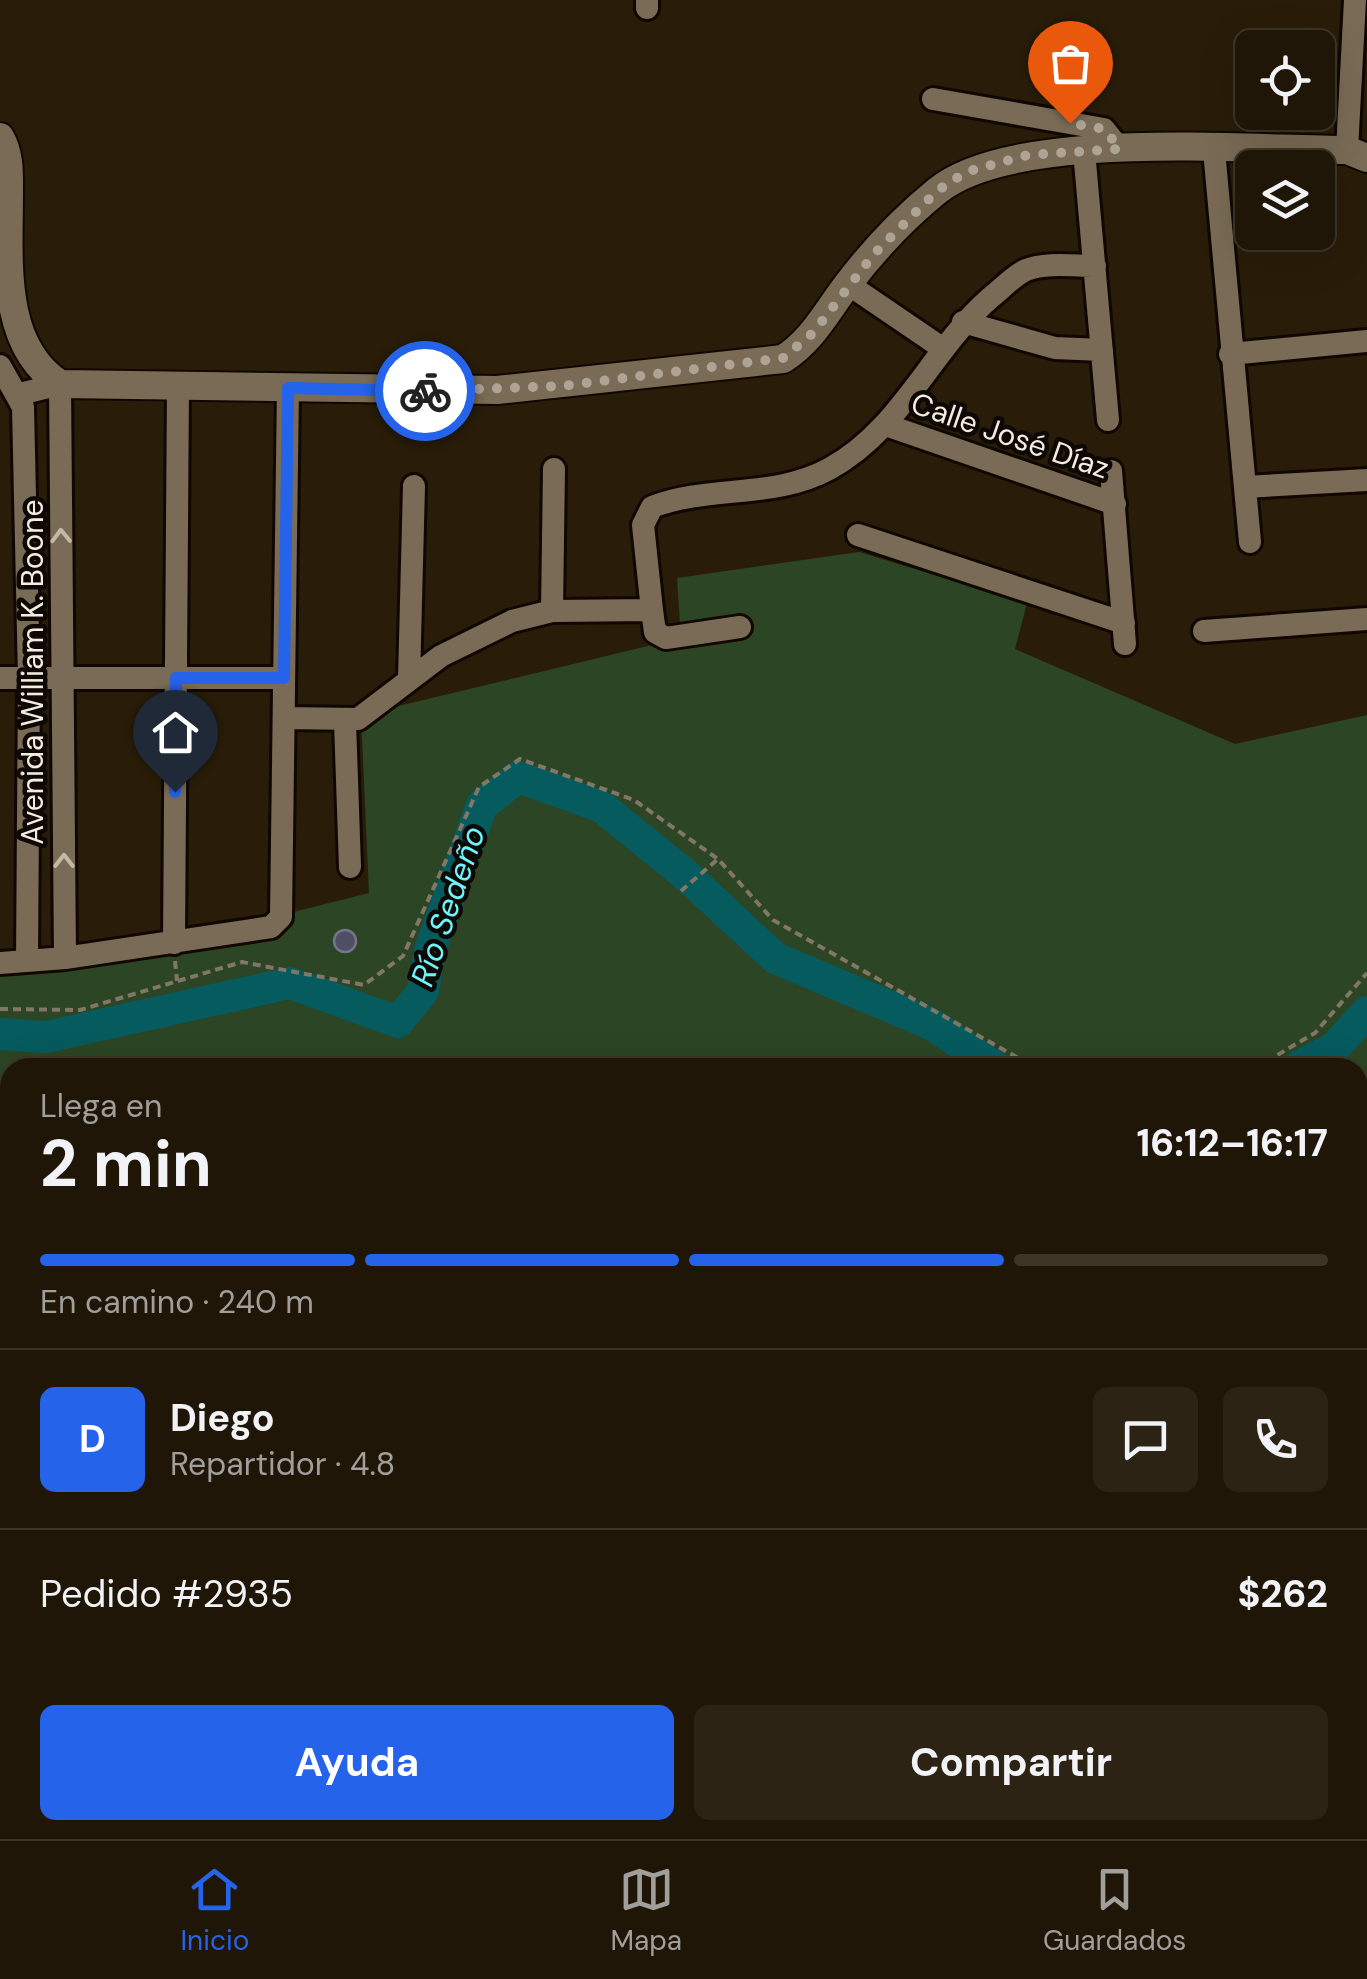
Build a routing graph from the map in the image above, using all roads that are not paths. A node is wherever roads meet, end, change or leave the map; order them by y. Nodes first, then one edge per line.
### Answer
1 (1354, 0) edge
2 (933, 99) dead end
3 (0, 137) edge
4 (1120, 149) junction
5 (1360, 149) edge
6 (1214, 150) junction
7 (1084, 151) junction
8 (1094, 266) junction
9 (848, 284) junction
10 (5, 316) edge
11 (963, 322) junction
12 (1367, 341) edge
13 (942, 348) junction
14 (1102, 350) junction
15 (1230, 354) junction
16 (0, 366) edge
17 (60, 384) junction
18 (178, 386) junction
19 (288, 388) junction
20 (20, 394) junction
21 (1108, 420) dead end
22 (886, 425) junction
23 (554, 469) dead end
24 (1111, 471) dead end
25 (1367, 480) edge
26 (414, 486) dead end
27 (1246, 487) junction
28 (1114, 504) junction
29 (858, 536) dead end
30 (1250, 542) dead end
31 (652, 610) junction
32 (552, 611) junction
33 (1367, 619) edge
34 (740, 627) dead end
35 (1204, 631) dead end
36 (0, 678) edge
37 (29, 678) junction
38 (63, 678) junction
39 (176, 678) junction
40 (284, 678) junction
41 (408, 679) junction
42 (284, 718) junction
43 (345, 722) junction
44 (350, 867) dead end
45 (174, 943) junction
46 (65, 958) junction
47 (27, 961) junction
48 (0, 963) edge

1 - 5 street
2 - 4 street
3 - 10 street
4 - 6 street
4 - 7 street
5 - 6 street
6 - 15 street
7 - 8 street
7 - 9 street
8 - 11 street, Calle José Díaz
8 - 14 street
9 - 13 street, Calle José Díaz
9 - 19 street
10 - 17 street
11 - 13 street, Calle José Díaz
11 - 14 street
12 - 15 street
13 - 22 street, Calle José Díaz
14 - 21 street
15 - 27 street
16 - 20 street
17 - 18 street
17 - 20 street
38 -> 17 street, Avenida William K. Boone
18 - 19 street
18 - 39 street
19 - 40 street
20 - 37 street, Avenida William K. Boone
22 - 28 street, Calle José Díaz
22 - 31 street, Calle José Díaz
23 - 32 street
24 - 28 street
25 - 27 street
26 - 41 street
27 - 30 street
28 - 29 street
31 - 32 street
31 - 34 street
32 - 41 street
33 - 35 street
36 - 37 street
37 - 38 street
37 - 47 street, Avenida William K. Boone
38 - 39 street
46 -> 38 street, Avenida William K. Boone
39 - 40 street
39 - 45 street
40 - 42 street
41 - 43 street
42 - 43 street
42 - 45 street
43 - 44 street
45 - 46 street
46 - 47 street
47 - 48 street

